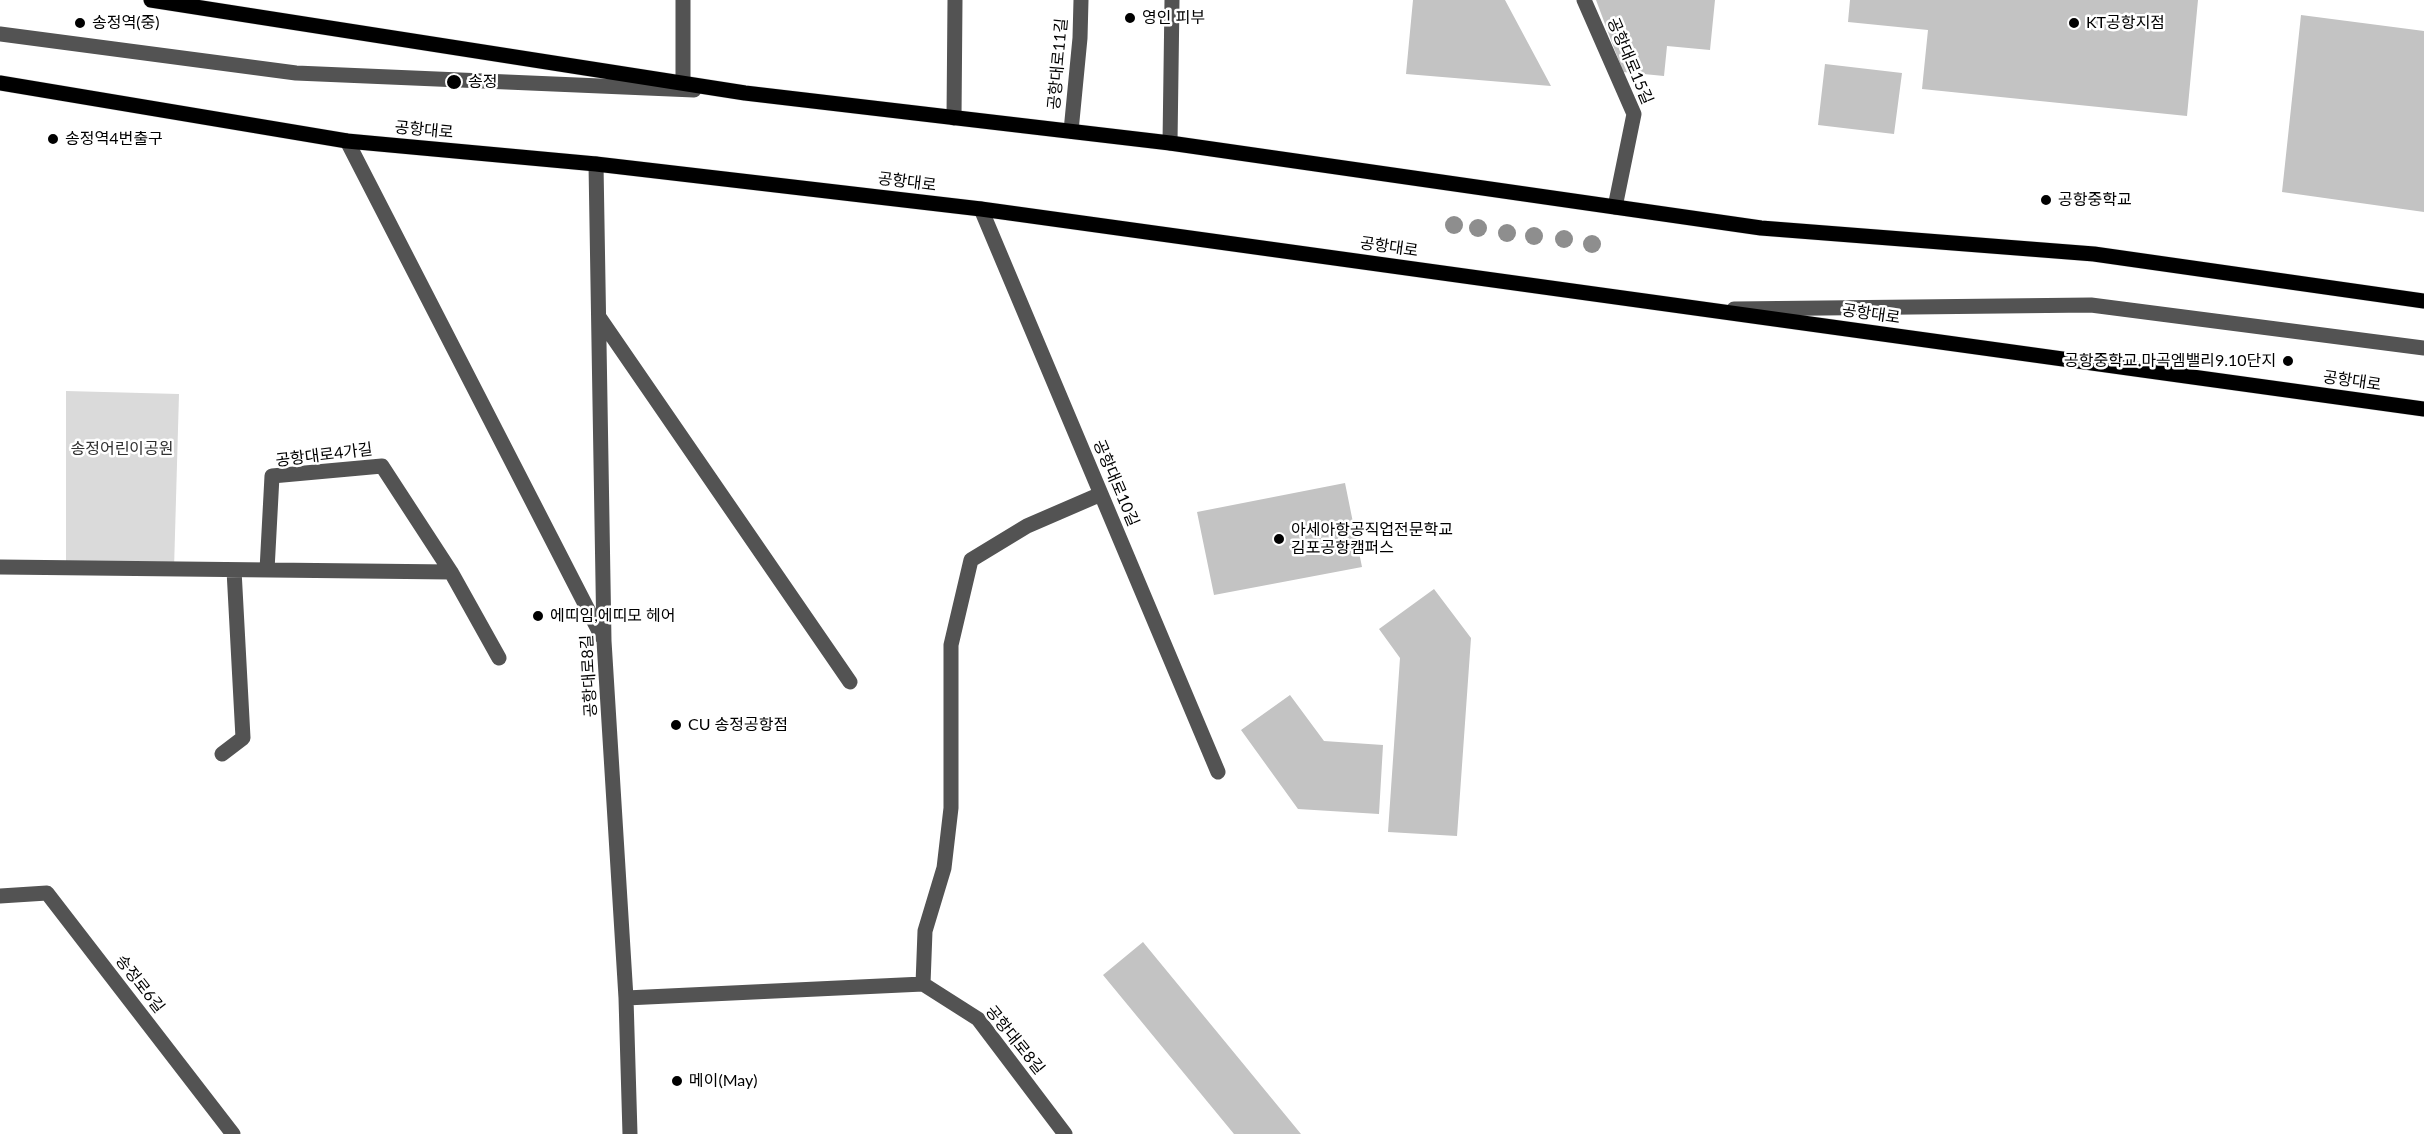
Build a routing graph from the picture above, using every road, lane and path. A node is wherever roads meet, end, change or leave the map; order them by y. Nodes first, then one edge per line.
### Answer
1 (151, 0) edge
2 (683, 0) edge
3 (955, 0) edge
4 (1081, 0) edge
5 (1172, 0) edge
6 (1584, 0) edge
7 (0, 34) edge
8 (0, 83) edge
9 (682, 84) junction
10 (745, 93) junction
11 (954, 118) junction
12 (1071, 131) junction
13 (347, 141) junction
14 (1170, 143) junction
15 (596, 164) junction
16 (1614, 207) junction
17 (981, 208) junction
18 (2424, 301) edge
19 (1707, 309) junction
20 (598, 316) junction
21 (2424, 348) edge
22 (2424, 409) edge
23 (1101, 494) junction
24 (0, 567) edge
25 (234, 570) junction
26 (267, 570) junction
27 (451, 572) junction
28 (604, 642) junction
29 (499, 658) dead end
30 (850, 682) dead end
31 (222, 754) dead end
32 (1218, 771) dead end
33 (0, 896) edge
34 (923, 984) junction
35 (626, 998) junction
36 (233, 1134) edge
37 (630, 1134) edge
38 (1065, 1134) edge

1 - 9 main road
2 - 9 street
3 - 11 street
4 - 12 street, 공항대로11길
5 - 14 street
6 - 16 street, 공항대로15길
7 - 10 street
8 - 13 main road, 공항대로
9 - 10 main road
10 - 11 main road
11 - 12 main road
12 - 14 main road
13 - 15 main road, 공항대로
13 - 28 street
14 - 16 main road
15 - 17 main road, 공항대로
15 - 20 street, 공항대로8길
16 - 18 main road
17 - 19 main road, 공항대로
17 - 23 street, 공항대로10길
19 - 21 street
19 - 22 main road, 공항대로
20 - 28 street, 공항대로8길
20 - 30 street
23 - 32 street, 공항대로10길
23 - 34 street
24 - 25 street
25 - 26 street
25 - 31 street
26 - 27 street
26 - 27 street, 공항대로4가길
27 - 29 street, 공항대로4가길
28 - 35 street, 공항대로8길
33 - 36 street, 송정로6길
34 - 35 street
34 - 38 street, 공항대로8길
35 - 37 street, 공항대로8길

